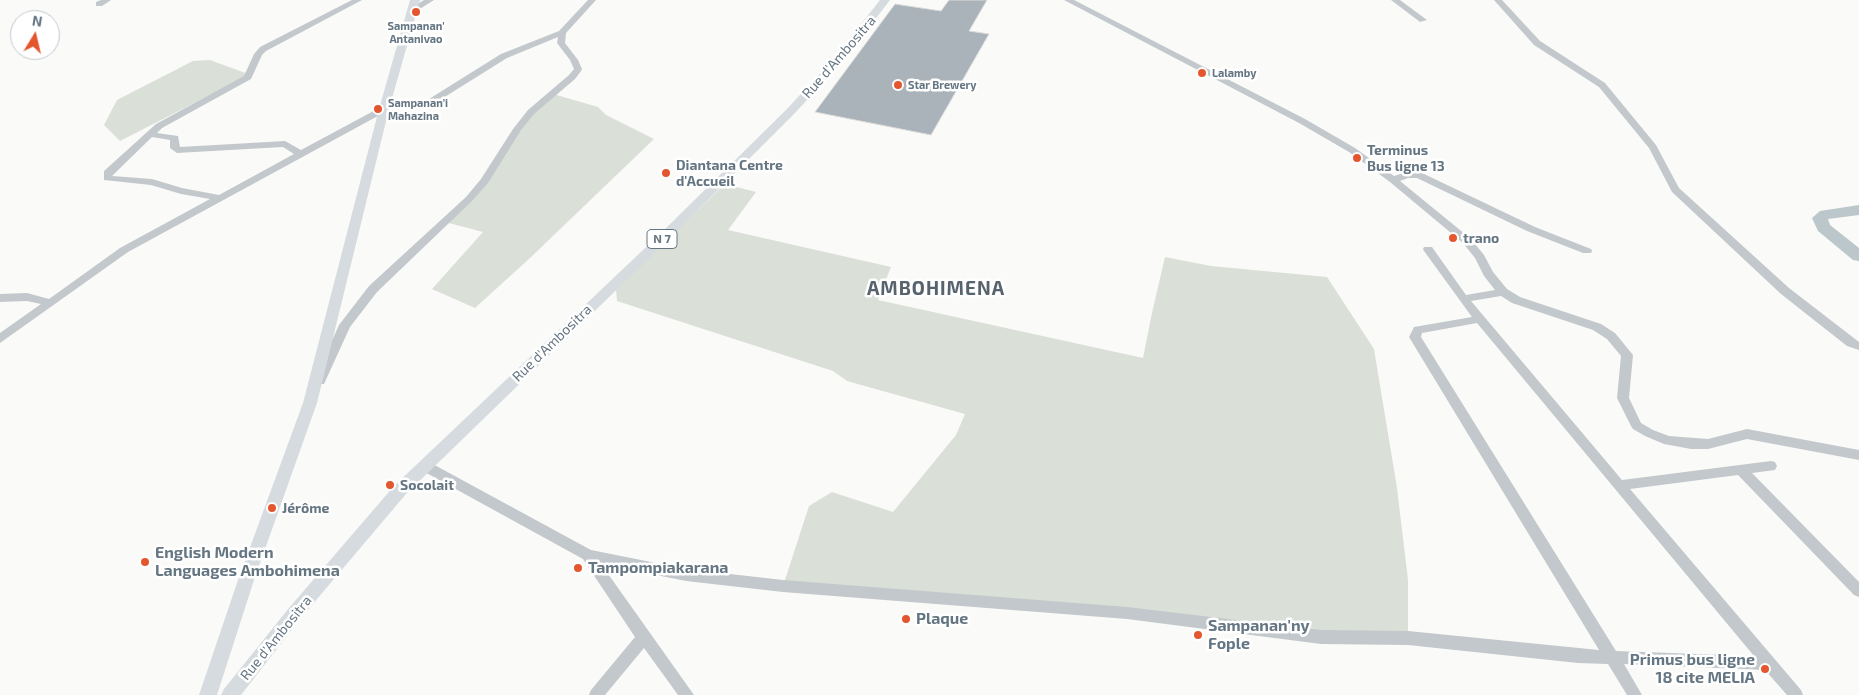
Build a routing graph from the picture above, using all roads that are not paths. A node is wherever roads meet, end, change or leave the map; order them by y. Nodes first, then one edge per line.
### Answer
1 (358, 0) edge
2 (430, 0) edge
3 (592, 0) edge
4 (886, 0) edge
5 (1068, 0) edge
6 (1395, 0) edge
7 (1498, 0) edge
8 (414, 5) edge
9 (1422, 20) dead end
10 (562, 34) junction
11 (432, 101) dead end
12 (384, 109) junction
13 (149, 134) junction
14 (302, 155) junction
15 (1393, 180) junction
16 (221, 198) junction
17 (1428, 249) dead end
18 (1587, 251) dead end
19 (1503, 292) junction
20 (0, 298) edge
21 (1463, 299) junction
22 (51, 303) junction
23 (1480, 319) junction
24 (0, 339) edge
25 (1859, 346) edge
26 (310, 403) junction
27 (1859, 455) edge
28 (425, 466) junction
29 (1771, 466) dead end
30 (1741, 470) junction
31 (1620, 485) junction
32 (588, 555) junction
33 (1859, 591) edge
34 (644, 637) junction
35 (1613, 658) junction
36 (1769, 663) junction
37 (208, 695) edge
38 (230, 695) edge
39 (596, 695) edge
40 (687, 695) edge
41 (1635, 695) edge
42 (1796, 695) edge

1 - 13 street
2 - 8 street
3 - 10 street
4 - 28 main road, Rue d'Ambositra / N 7
5 - 15 street
6 - 9 street
7 - 25 street
8 - 12 main road
10 - 11 street
10 - 26 street
12 - 14 street
12 - 26 main road
13 - 14 street
13 - 16 street
14 - 16 street
15 - 18 street
15 - 19 street
16 - 22 street
17 - 21 street
19 - 21 street
19 - 27 street
20 - 22 street
21 - 23 street
22 - 24 street
23 - 31 street
23 - 35 street
26 - 37 main road
28 - 32 street
28 - 38 main road, Rue d'Ambositra / N 7
29 - 30 street
30 - 31 street
30 - 33 street
31 - 36 street
32 - 34 street
32 - 35 street
34 - 39 street
34 - 40 street
35 - 36 street
35 - 41 street
36 - 42 street

